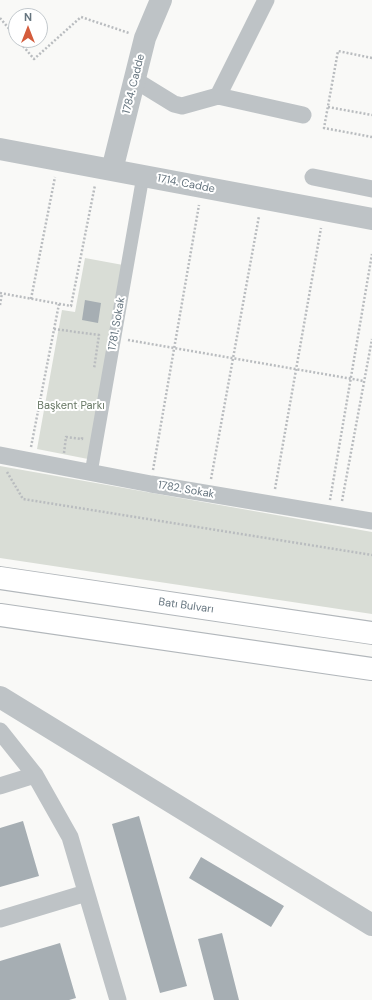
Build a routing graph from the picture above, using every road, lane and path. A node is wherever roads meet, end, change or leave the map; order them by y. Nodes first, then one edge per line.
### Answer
1 (161, 0) edge
2 (266, 0) edge
3 (0, 18) edge
4 (8, 28) edge
5 (145, 38) junction
6 (48, 46) edge
7 (25, 48) edge
8 (46, 48) edge
9 (372, 58) edge
10 (135, 80) junction
11 (218, 96) junction
12 (328, 107) junction
13 (303, 115) dead end
14 (372, 115) edge
15 (372, 137) edge
16 (0, 149) edge
17 (58, 160) junction
18 (105, 169) junction
19 (143, 176) junction
20 (313, 177) dead end
21 (202, 187) junction
22 (372, 189) edge
23 (262, 198) junction
24 (324, 210) junction
25 (372, 219) edge
26 (372, 254) edge
27 (1, 293) edge
28 (32, 299) junction
29 (59, 304) junction
30 (0, 305) edge
31 (54, 329) junction
32 (115, 337) junction
33 (372, 339) edge
34 (174, 348) junction
35 (233, 358) junction
36 (368, 362) junction
37 (372, 363) edge
38 (296, 369) junction
39 (93, 372) dead end
40 (351, 378) junction
41 (364, 381) junction
42 (83, 432) dead end
43 (2, 460) edge
44 (28, 461) junction
45 (62, 467) junction
46 (91, 473) junction
47 (151, 484) junction
48 (208, 494) junction
49 (272, 505) junction
50 (334, 515) junction
51 (372, 522) edge
52 (372, 555) edge
53 (0, 578) edge
54 (0, 615) edge
55 (372, 633) edge
56 (372, 669) edge
57 (0, 697) edge
58 (0, 731) edge
59 (35, 775) junction
60 (0, 786) edge
61 (86, 893) junction
62 (0, 919) edge
63 (372, 925) edge
64 (118, 1000) edge

1 - 5 street, 1784. Cadde
2 - 11 street
3 - 4 path
5 - 6 path
5 - 10 street, 1784. Cadde
7 - 8 path
9 - 12 path
10 - 11 street
10 - 18 street, 1784. Cadde
11 - 13 street
12 - 14 path
12 - 15 path
16 - 17 street, 1714. Cadde
17 - 18 street, 1714. Cadde
17 - 28 path
18 - 19 street, 1714. Cadde
18 - 29 path
19 - 21 street, 1714. Cadde
19 - 32 street, 1781. Sokak
20 - 22 street
21 - 23 street, 1714. Cadde
21 - 34 path
23 - 24 street, 1714. Cadde
23 - 35 path
24 - 25 street, 1714. Cadde
24 - 38 path
26 - 40 path
27 - 28 path
27 - 30 path
28 - 29 path
29 - 31 path
31 - 39 path
31 - 44 path
32 - 34 path
32 - 46 street, 1781. Sokak
33 - 36 path
34 - 35 path
34 - 47 path
35 - 38 path
35 - 48 path
36 - 37 path
36 - 41 path
38 - 40 path
38 - 49 path
40 - 41 path
40 - 50 path
41 - 50 path
42 - 45 path
43 - 44 street, 1782. Sokak
43 - 52 path
44 - 45 street, 1782. Sokak
45 - 46 street, 1782. Sokak
46 - 47 street, 1782. Sokak
47 - 48 street, 1782. Sokak
48 - 49 street, 1782. Sokak
49 - 50 street, 1782. Sokak
50 - 51 street, 1782. Sokak
53 - 55 main road, Batı Bulvarı
54 - 56 main road
57 - 63 street
58 - 59 street
59 - 60 street
59 - 61 street
61 - 62 street
61 - 64 street

